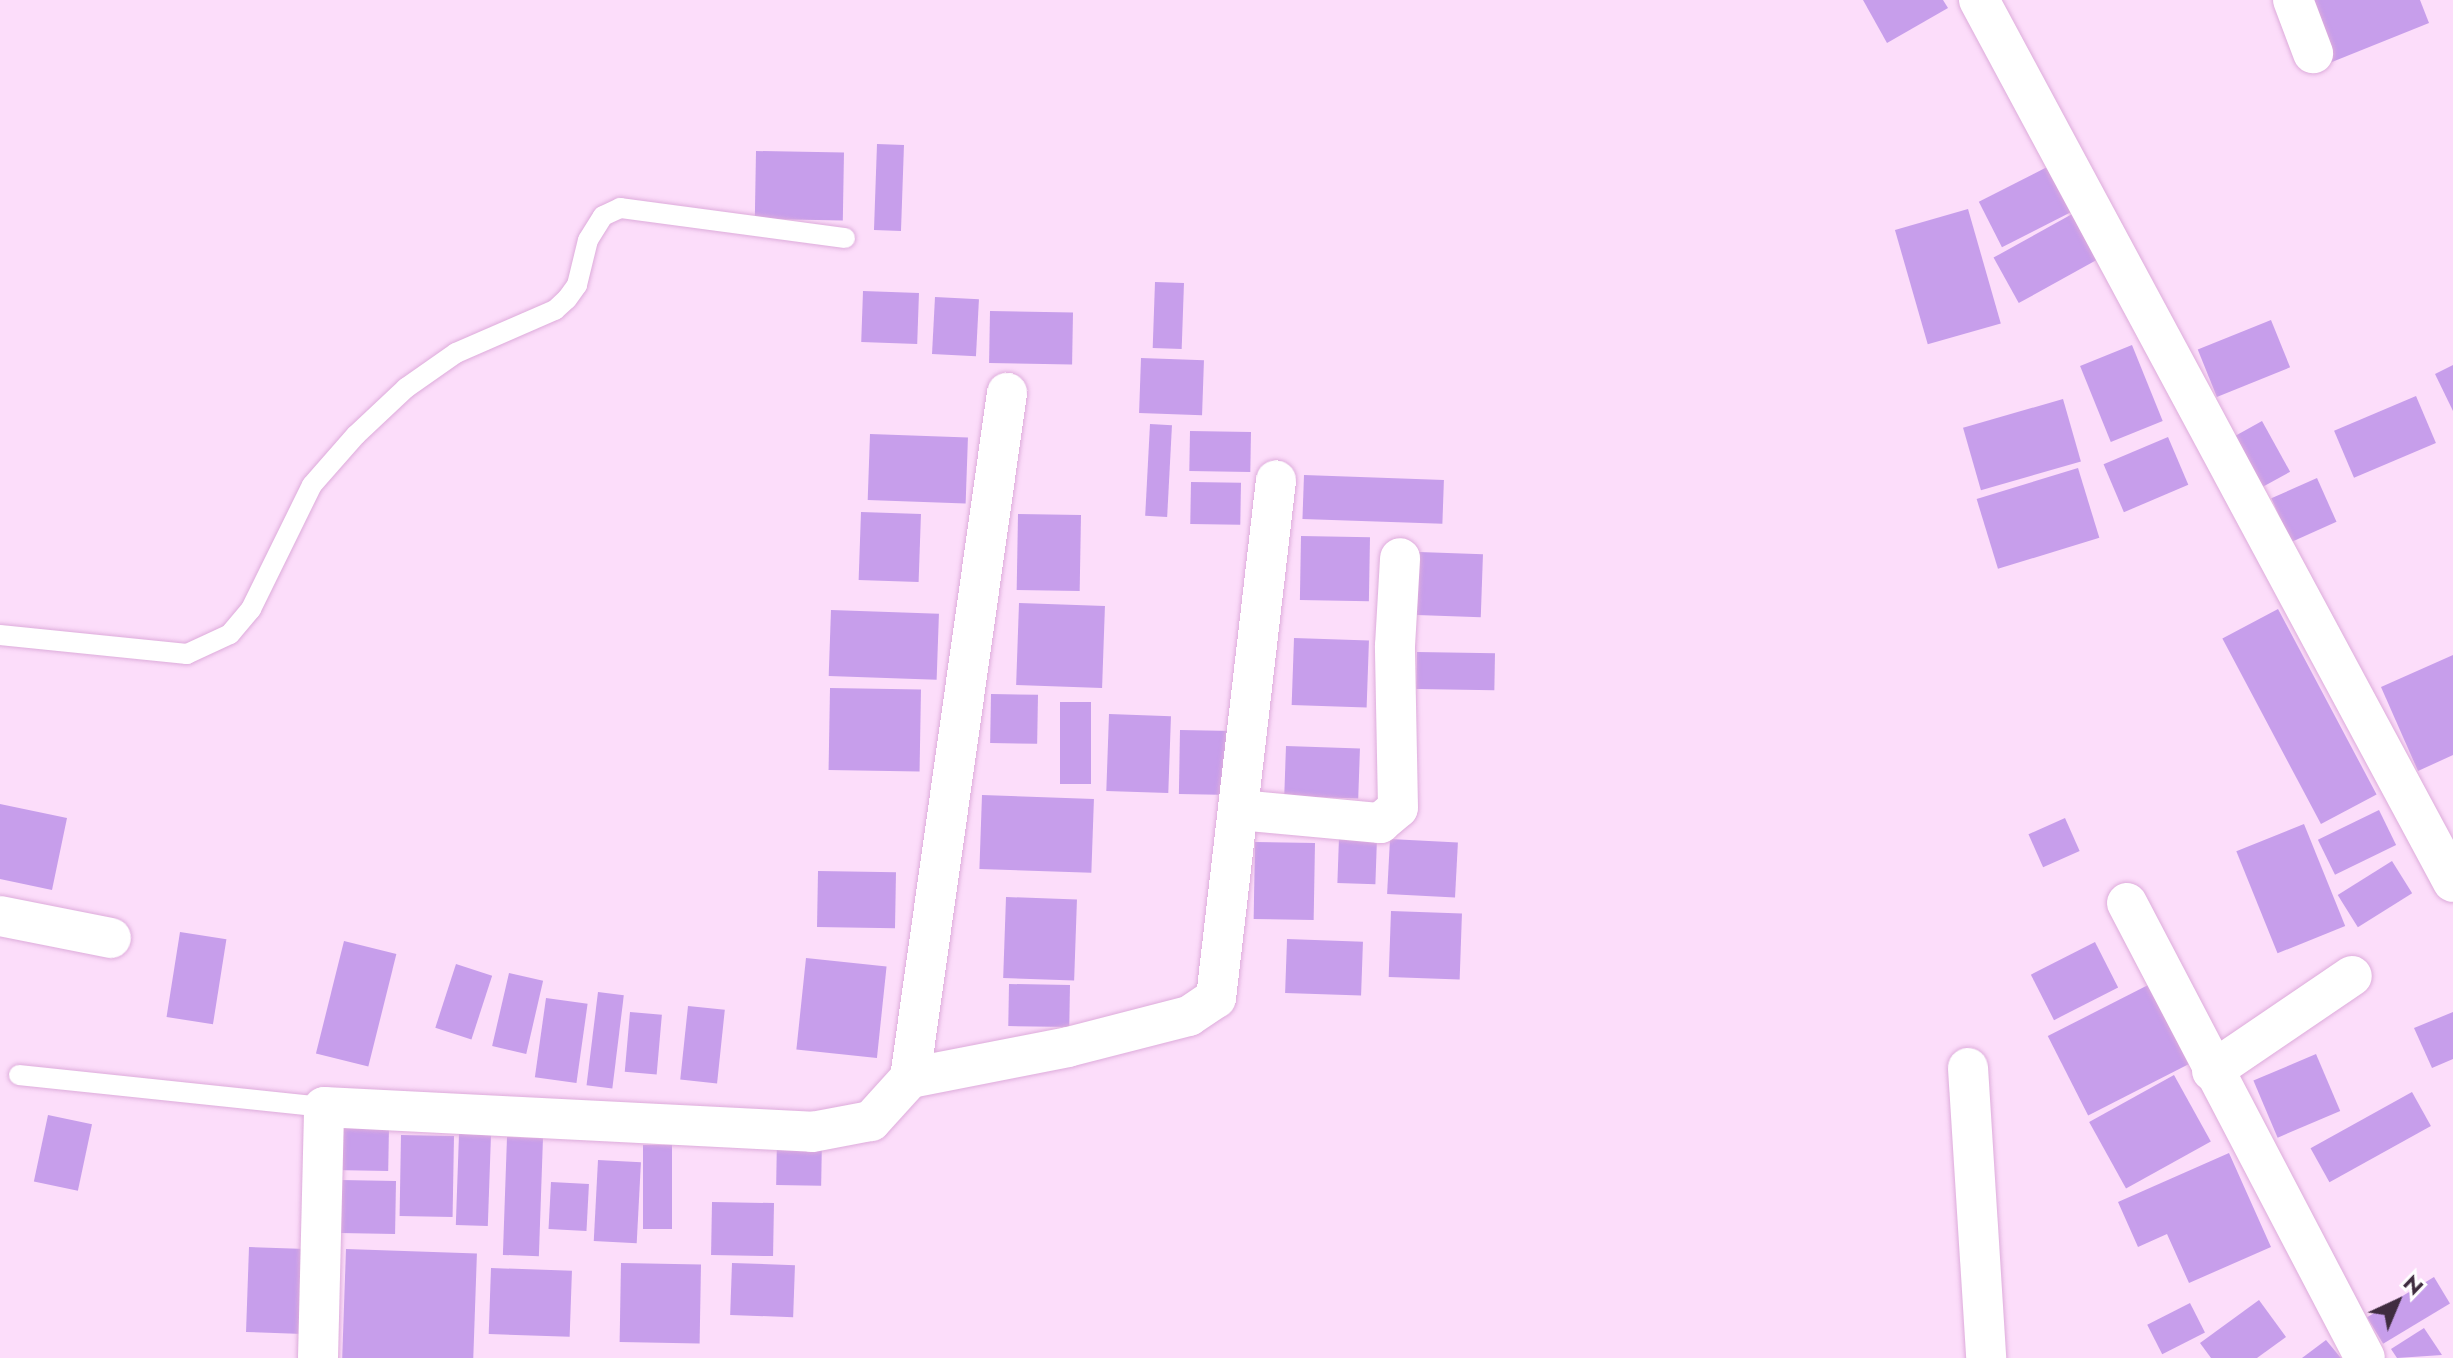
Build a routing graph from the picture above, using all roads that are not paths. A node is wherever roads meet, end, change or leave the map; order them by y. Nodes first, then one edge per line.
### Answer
1 (1979, 0) edge
2 (2293, 0) edge
3 (2313, 53) dead end
4 (845, 238) dead end
5 (1007, 393) dead end
6 (1276, 480) dead end
7 (1400, 558) dead end
8 (0, 635) edge
9 (1239, 810) junction
10 (2453, 882) edge
11 (2127, 903) dead end
12 (0, 916) edge
13 (111, 938) dead end
14 (2352, 976) dead end
15 (1968, 1068) dead end
16 (2212, 1071) junction
17 (19, 1075) dead end
18 (910, 1078) junction
19 (324, 1107) junction
20 (318, 1358) edge
21 (1986, 1358) edge
22 (2365, 1358) edge

1 - 10 street
2 - 3 street
4 - 8 lane
5 - 18 street
6 - 9 street
7 - 9 street
9 - 18 street
11 - 16 street
12 - 13 street
14 - 16 street
15 - 21 street
16 - 22 street
17 - 19 lane
18 - 19 street
19 - 20 street

